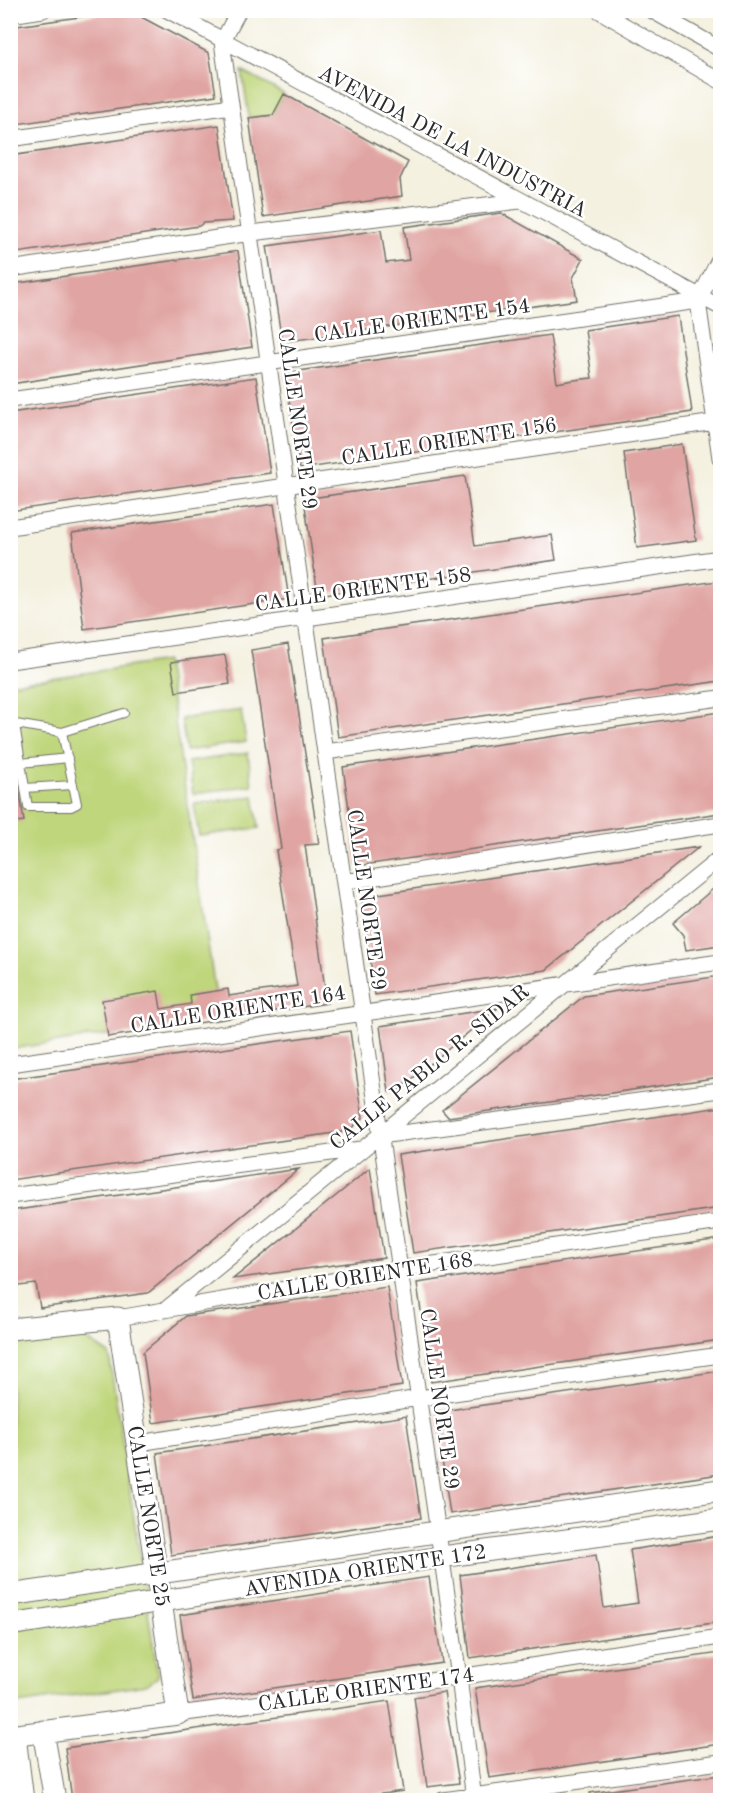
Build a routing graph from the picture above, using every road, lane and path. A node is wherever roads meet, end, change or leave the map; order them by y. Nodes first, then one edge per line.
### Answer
1 (43, 10) edge
2 (167, 10) edge
3 (239, 10) edge
4 (598, 10) edge
5 (651, 10) edge
6 (10, 15) edge
7 (623, 17) edge
8 (222, 42) junction
9 (720, 49) edge
10 (720, 81) edge
11 (231, 106) junction
12 (10, 139) edge
13 (520, 201) junction
14 (251, 233) junction
15 (720, 258) edge
16 (10, 269) edge
17 (699, 298) junction
18 (720, 307) edge
19 (269, 363) junction
20 (10, 400) edge
21 (716, 422) junction
22 (720, 458) edge
23 (286, 487) junction
24 (10, 527) edge
25 (720, 558) edge
26 (306, 619) junction
27 (10, 661) edge
28 (720, 698) edge
29 (124, 713) dead end
30 (13, 724) edge
31 (62, 732) junction
32 (325, 752) junction
33 (68, 758) junction
34 (21, 763) junction
35 (73, 785) junction
36 (25, 788) junction
37 (720, 824) edge
38 (720, 858) edge
39 (344, 882) junction
40 (720, 962) edge
41 (564, 985) junction
42 (362, 1011) junction
43 (10, 1064) edge
44 (720, 1090) edge
45 (380, 1136) junction
46 (362, 1148) junction
47 (10, 1196) edge
48 (720, 1222) edge
49 (400, 1269) junction
50 (165, 1310) junction
51 (118, 1318) junction
52 (10, 1329) edge
53 (720, 1355) edge
54 (419, 1398) junction
55 (139, 1443) junction
56 (720, 1490) edge
57 (720, 1519) edge
58 (438, 1531) junction
59 (441, 1557) junction
60 (159, 1572) junction
61 (10, 1595) edge
62 (162, 1601) junction
63 (10, 1625) edge
64 (720, 1637) edge
65 (459, 1677) junction
66 (178, 1714) junction
67 (43, 1731) junction
68 (13, 1736) edge
69 (720, 1762) edge
70 (474, 1798) edge
71 (23, 1800) edge
72 (55, 1800) edge
73 (443, 1800) edge

1 - 6 street
2 - 8 street, AVENIDA DE LA INDUSTRIA
3 - 8 street
4 - 7 street
5 - 9 street
7 - 10 street
8 - 11 street, CALLE NORTE 29
8 - 13 street, AVENIDA DE LA INDUSTRIA
11 - 12 street
11 - 14 street, CALLE NORTE 29
13 - 14 street
13 - 17 street, AVENIDA DE LA INDUSTRIA
14 - 16 street
14 - 19 street, CALLE NORTE 29
15 - 17 street
17 - 18 street, AVENIDA DE LA INDUSTRIA
17 - 19 street, CALLE ORIENTE 154
17 - 21 street
19 - 20 street, CALLE ORIENTE 154
19 - 23 street, CALLE NORTE 29
21 - 22 street
21 - 23 street, CALLE ORIENTE 156
23 - 24 street, CALLE ORIENTE 156
23 - 26 street, CALLE NORTE 29
25 - 26 street, CALLE ORIENTE 158
26 - 27 street, CALLE ORIENTE 158
26 - 32 street, CALLE NORTE 29
28 - 32 street
29 - 31 lane
30 - 31 lane
30 - 34 lane
31 - 33 lane
32 - 39 street, CALLE NORTE 29
33 - 34 lane
33 - 35 lane
34 - 36 lane
35 - 36 lane
35 - 36 lane
37 - 39 street
38 - 41 street, CALLE PABLO R. SIDAR
39 - 42 street, CALLE NORTE 29
40 - 41 street, CALLE ORIENTE 164
41 - 42 street, CALLE ORIENTE 164
41 - 45 street, CALLE PABLO R. SIDAR
42 - 43 street, CALLE ORIENTE 164
42 - 45 street, CALLE NORTE 29
44 - 45 street
45 - 46 street, CALLE PABLO R. SIDAR
45 - 49 street, CALLE NORTE 29
46 - 47 street
46 - 50 street, CALLE PABLO R. SIDAR
48 - 49 street, CALLE ORIENTE 168
49 - 50 street, CALLE ORIENTE 168
49 - 54 street, CALLE NORTE 29
50 - 51 street, CALLE ORIENTE 168
51 - 52 street, CALLE ORIENTE 168
51 - 55 street, CALLE NORTE 25
53 - 54 street
54 - 55 street
54 - 58 street, CALLE NORTE 29
55 - 60 street, CALLE NORTE 25
56 - 58 street, AVENIDA ORIENTE 172
57 - 59 street, AVENIDA ORIENTE 172
58 - 59 street, CALLE NORTE 29
58 - 60 street, AVENIDA ORIENTE 172
59 - 62 street, AVENIDA ORIENTE 172
59 - 65 street, CALLE NORTE 29
60 - 61 street, AVENIDA ORIENTE 172
60 - 62 street, CALLE NORTE 25
62 - 63 street, AVENIDA ORIENTE 172
62 - 66 street, CALLE NORTE 25
64 - 65 street, CALLE ORIENTE 174
65 - 66 street, CALLE ORIENTE 174
65 - 70 street, CALLE NORTE 29
66 - 67 street, CALLE ORIENTE 174
67 - 68 street, CALLE ORIENTE 174
67 - 72 street
68 - 71 street
69 - 70 street
70 - 73 street

